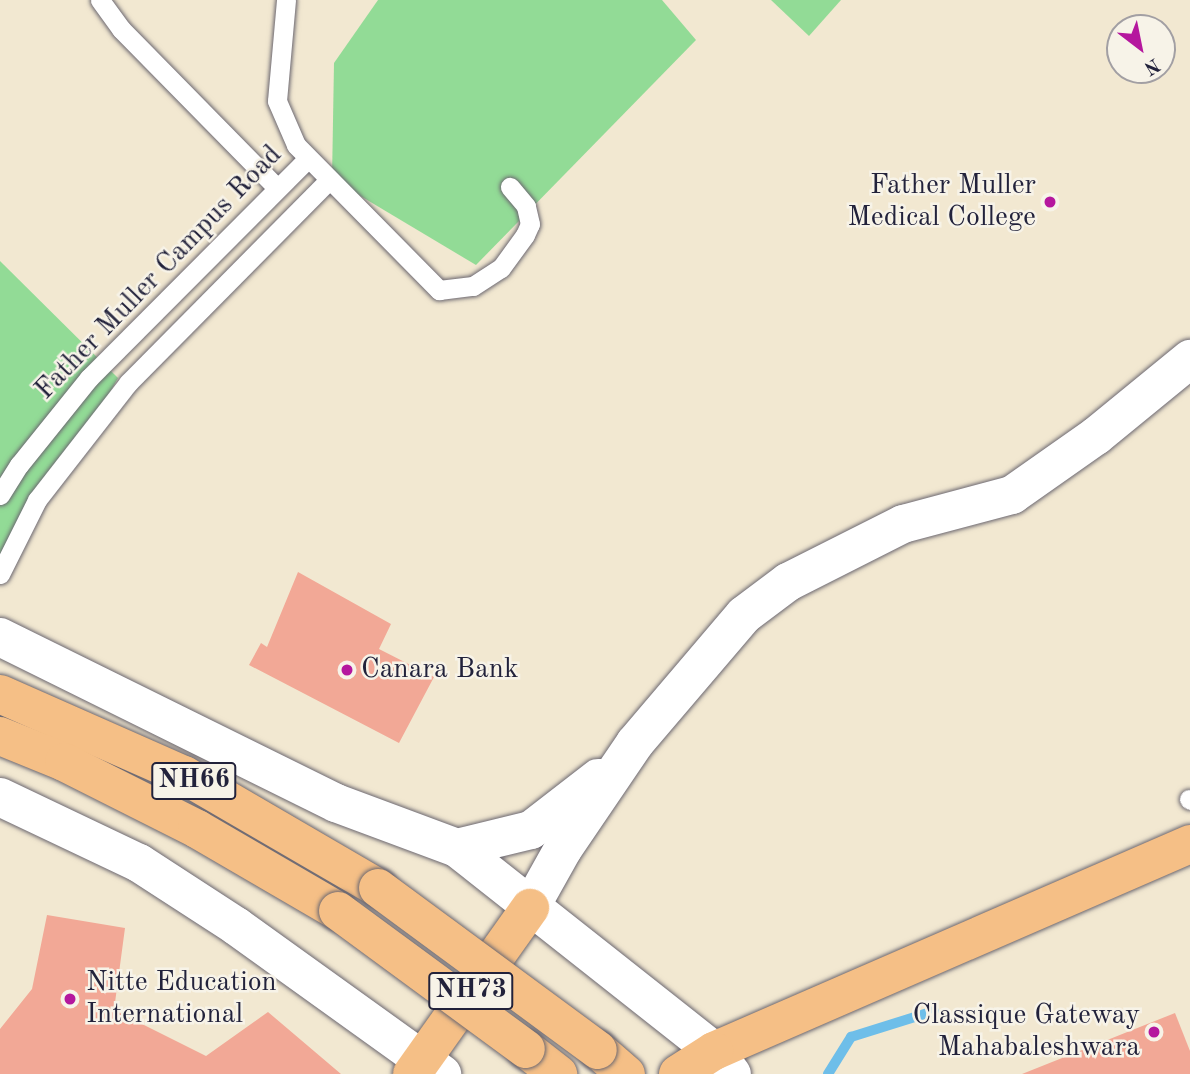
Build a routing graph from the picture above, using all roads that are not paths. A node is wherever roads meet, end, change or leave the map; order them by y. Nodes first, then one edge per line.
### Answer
1 (100, 0) edge
2 (286, 0) edge
3 (308, 158) junction
4 (329, 180) junction
5 (510, 187) dead end
6 (277, 188) junction
7 (1190, 359) edge
8 (0, 495) edge
9 (0, 574) edge
10 (0, 637) edge
11 (0, 694) edge
12 (0, 736) edge
13 (635, 743) junction
14 (0, 796) edge
15 (1190, 844) edge
16 (457, 848) junction
17 (530, 908) junction
18 (723, 1062) edge
19 (425, 1069) edge
20 (558, 1074) edge
21 (626, 1074) edge
22 (678, 1074) edge

1 - 6 lane
2 - 3 lane
3 - 4 lane
3 - 6 lane, Father Muller Campus Road
4 - 5 lane
4 - 9 lane, Father Muller Campus Road
6 - 8 lane, Father Muller Campus Road
7 - 13 street
10 - 16 street
11 - 21 main road, NH66, bridge
12 - 20 main road, NH66, bridge
13 - 16 street
13 - 17 street
14 - 19 street
15 - 18 main road
16 - 17 street
17 - 18 street
17 - 19 main road, NH73
18 - 22 main road

